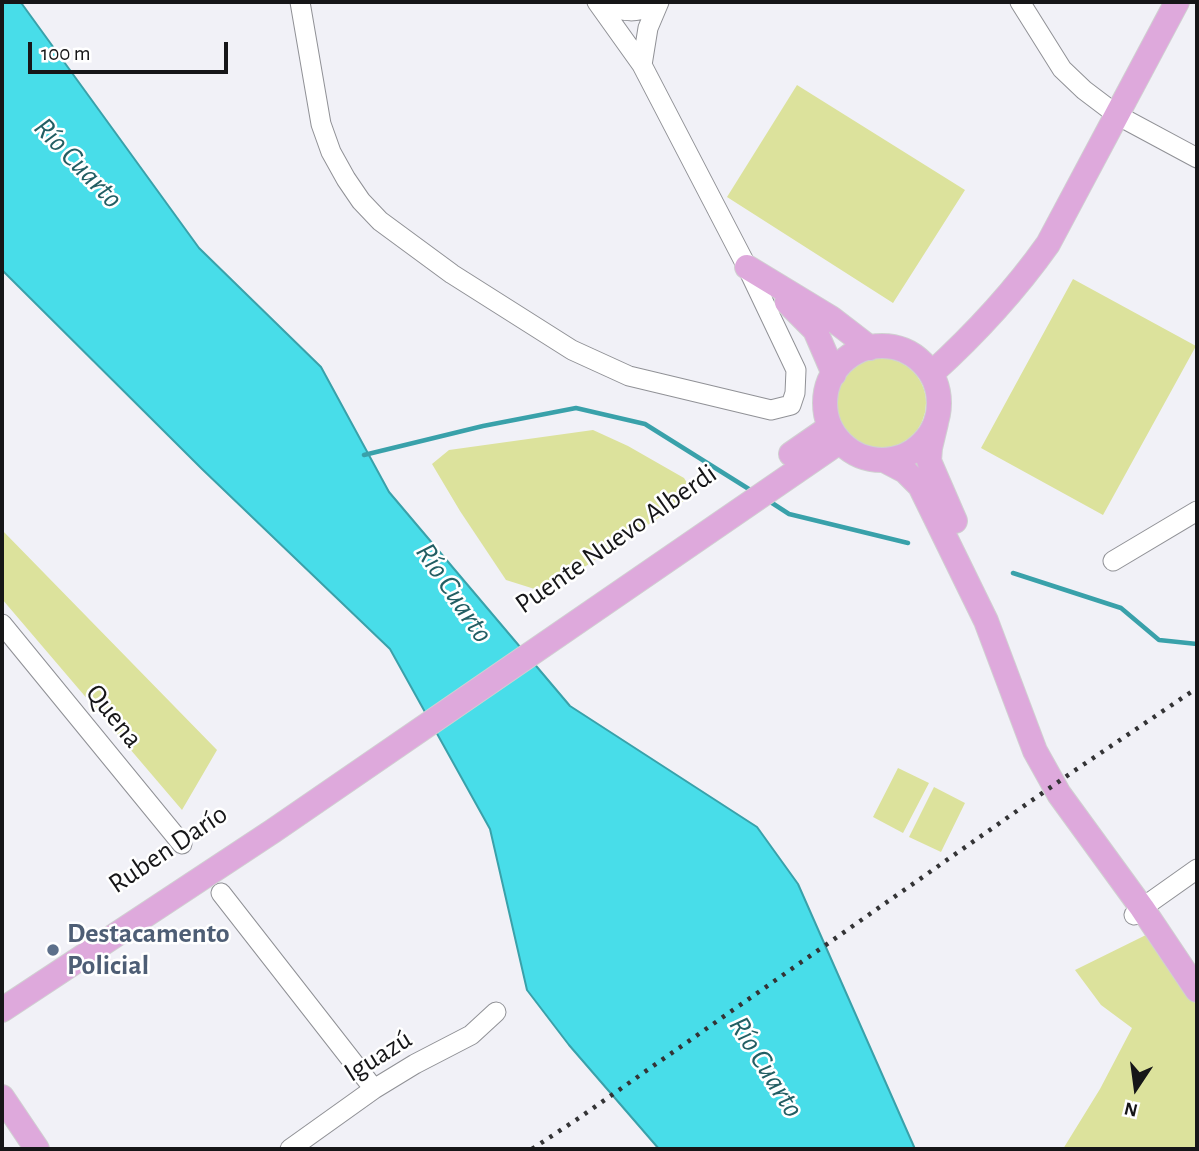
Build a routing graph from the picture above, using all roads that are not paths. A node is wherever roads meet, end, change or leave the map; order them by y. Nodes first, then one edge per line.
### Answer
1 (301, 2) edge
2 (1020, 2) edge
3 (1177, 2) edge
4 (600, 3) edge
5 (658, 3) edge
6 (642, 65) junction
7 (1117, 115) junction
8 (1197, 158) edge
9 (747, 267) junction
10 (870, 348) junction
11 (926, 367) junction
12 (834, 374) junction
13 (936, 423) junction
14 (835, 435) junction
15 (884, 460) junction
16 (1197, 511) edge
17 (1113, 561) dead end
18 (2, 624) edge
19 (268, 825) junction
20 (182, 844) dead end
21 (1197, 869) edge
22 (221, 892) dead end
23 (1142, 909) junction
24 (1197, 972) edge
25 (1197, 990) edge
26 (2, 999) edge
27 (2, 1010) edge
28 (496, 1012) dead end
29 (374, 1089) junction
30 (2, 1097) edge
31 (37, 1149) edge
32 (290, 1149) edge

1 - 9 street
2 - 7 street
3 - 7 main road
4 - 5 street
4 - 6 street
5 - 6 street
6 - 9 street
7 - 8 street
7 - 11 main road
9 - 10 main road
9 - 12 main road
10 - 11 main road
10 - 12 main road
11 - 13 main road
12 - 14 main road
13 - 15 main road
13 - 23 main road
14 - 15 main road
14 - 19 main road, Puente Nuevo Alberdi
15 - 23 main road
16 - 17 street
18 - 20 street, Quena
19 - 26 main road, Ruben Darío
19 - 27 main road, Ruben Darío
21 - 23 street
22 - 29 street
23 - 24 main road
23 - 25 main road
28 - 29 street, Iguazú
29 - 32 street, Iguazú
30 - 31 main road

